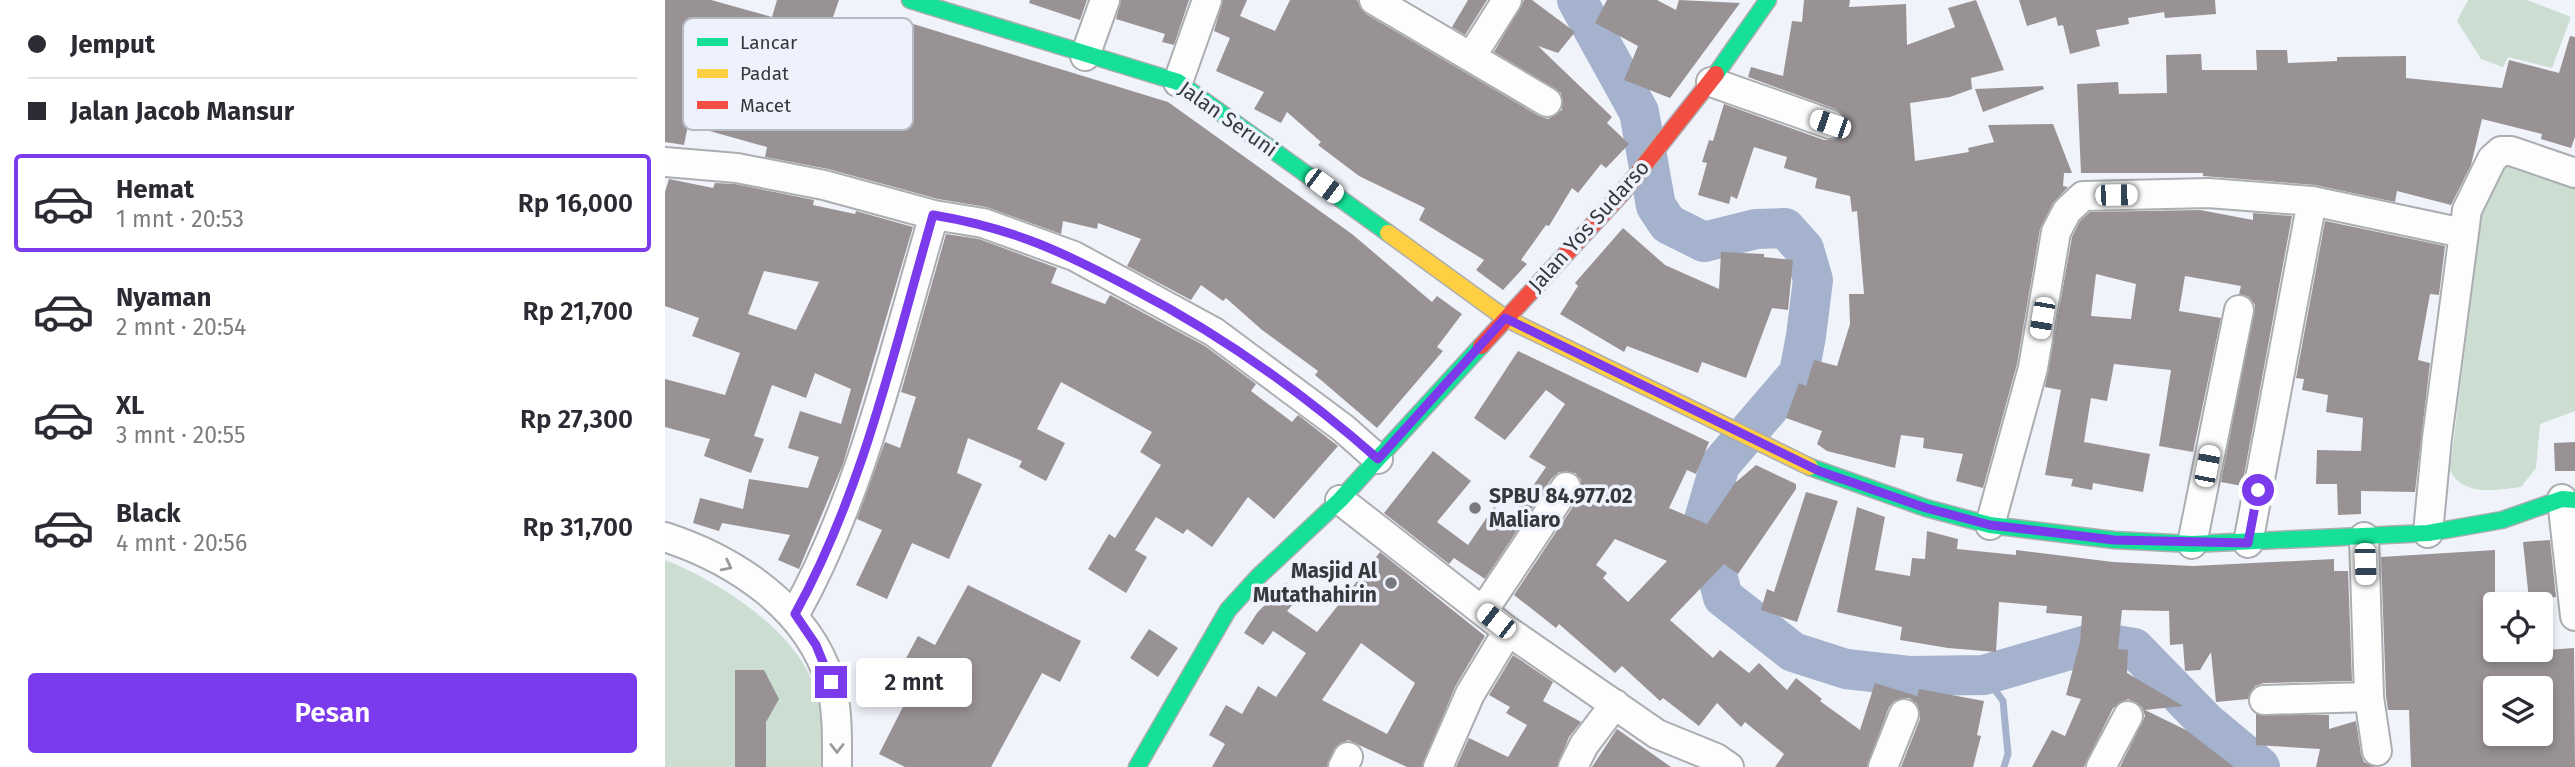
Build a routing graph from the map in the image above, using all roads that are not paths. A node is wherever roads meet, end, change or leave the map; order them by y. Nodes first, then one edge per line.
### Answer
1 (910, 0) edge
2 (1105, 0) edge
3 (1207, 0) edge
4 (1374, 0) edge
5 (1507, 0) edge
6 (1763, 1) edge
7 (1085, 56) junction
8 (1471, 57) junction
9 (1178, 82) junction
10 (1711, 82) junction
11 (1547, 102) dead end
12 (1830, 124) dead end
13 (665, 162) edge
14 (2575, 173) edge
15 (2312, 201) junction
16 (933, 215) junction
17 (2463, 233) junction
18 (2239, 310) dead end
19 (1505, 318) junction
20 (1378, 459) junction
21 (1566, 488) dead end
22 (1340, 500) junction
23 (2569, 500) edge
24 (1990, 525) junction
25 (2428, 533) junction
26 (665, 537) edge
27 (2364, 537) junction
28 (2248, 543) junction
29 (2192, 544) junction
30 (1483, 611) junction
31 (795, 614) junction
32 (2575, 616) edge
33 (1509, 631) junction
34 (2368, 698) junction
35 (2264, 700) dead end
36 (1615, 704) junction
37 (1904, 715) dead end
38 (2128, 716) dead end
39 (2377, 751) dead end
40 (837, 767) edge
41 (1137, 767) edge
42 (1437, 767) edge
43 (1573, 767) edge
44 (1729, 767) edge
45 (1883, 767) edge
46 (2101, 767) edge

1 - 7 street, Jalan Seruni
2 - 7 street
3 - 9 street
4 - 8 street
5 - 8 street
6 - 10 street, Jalan Yos Sudarso
7 - 9 street, Jalan Seruni
8 - 11 street
9 - 19 street, Jalan Seruni
10 - 12 street
10 - 19 street, Jalan Yos Sudarso
13 - 16 street
14 - 17 street
15 - 17 street
15 - 24 street
15 - 28 street
16 - 20 street
16 - 31 street
17 - 25 street
18 - 29 street
19 - 20 street, Jalan Yos Sudarso
19 - 24 street, Jalan Seruni
20 - 22 street, Jalan Yos Sudarso
21 - 30 street
22 - 30 street
22 - 41 street, Jalan Yos Sudarso
23 - 25 street, Jalan Seruni
23 - 32 street
24 - 29 street, Jalan Seruni
25 - 27 street, Jalan Seruni
26 -> 31 street
27 - 28 street, Jalan Seruni
27 - 34 street
28 - 29 street, Jalan Seruni
30 - 33 street
31 -> 40 street
33 - 36 street
33 - 42 street
34 - 35 street
34 - 39 street
36 - 43 street
36 - 44 street
37 - 45 street
38 - 46 street

